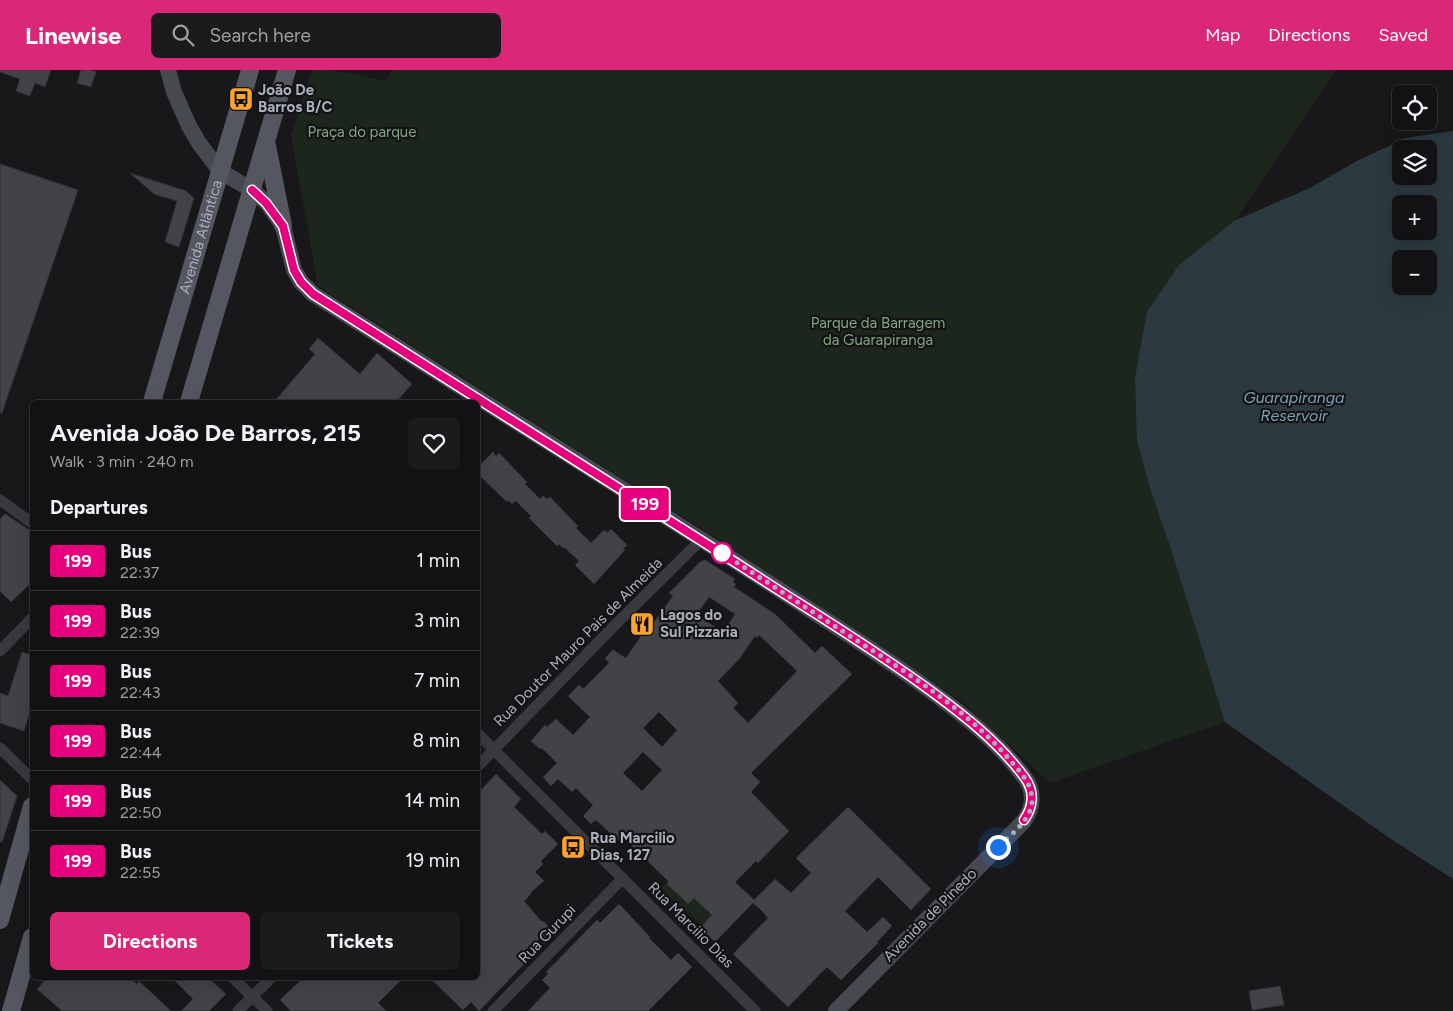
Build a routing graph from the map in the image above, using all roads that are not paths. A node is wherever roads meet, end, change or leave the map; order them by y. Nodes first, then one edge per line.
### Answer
1 (168, 70) edge
2 (250, 70) edge
3 (287, 70) edge
4 (266, 142) junction
5 (220, 171) junction
6 (252, 190) junction
7 (283, 226) junction
8 (153, 400) edge
9 (190, 400) edge
10 (0, 500) edge
11 (30, 522) edge
12 (701, 540) junction
13 (30, 620) edge
14 (0, 651) edge
15 (480, 736) edge
16 (0, 748) edge
17 (493, 750) junction
18 (480, 764) edge
19 (30, 777) edge
20 (30, 813) edge
21 (622, 878) junction
22 (0, 920) edge
23 (30, 944) edge
24 (235, 980) edge
25 (269, 980) edge
26 (252, 997) junction
27 (11, 1011) edge
28 (238, 1011) edge
29 (268, 1011) edge
30 (494, 1011) edge
31 (755, 1011) edge
32 (836, 1011) edge

1 - 5 street
2 - 5 main road, Avenida Atlântica
3 - 4 main road
4 - 6 main road
4 - 7 main road
5 - 6 street
5 - 8 main road, Avenida Atlântica
6 - 7 street
6 - 9 main road
7 - 12 street
10 - 11 street
12 - 17 street, Rua Doutor Mauro Pais de Almeida
12 - 32 street, Avenida de Pinedo
13 - 14 street
15 - 17 street, Rua Marcilio Dias
16 - 19 street
17 - 18 street, Rua Doutor Mauro Pais de Almeida
17 - 21 street, Rua Marcilio Dias
20 - 22 main road
21 - 30 street, Rua Gurupi
21 - 31 street, Rua Marcilio Dias
23 - 27 main road
24 - 26 street
25 - 26 street
26 - 28 street
26 - 29 street

